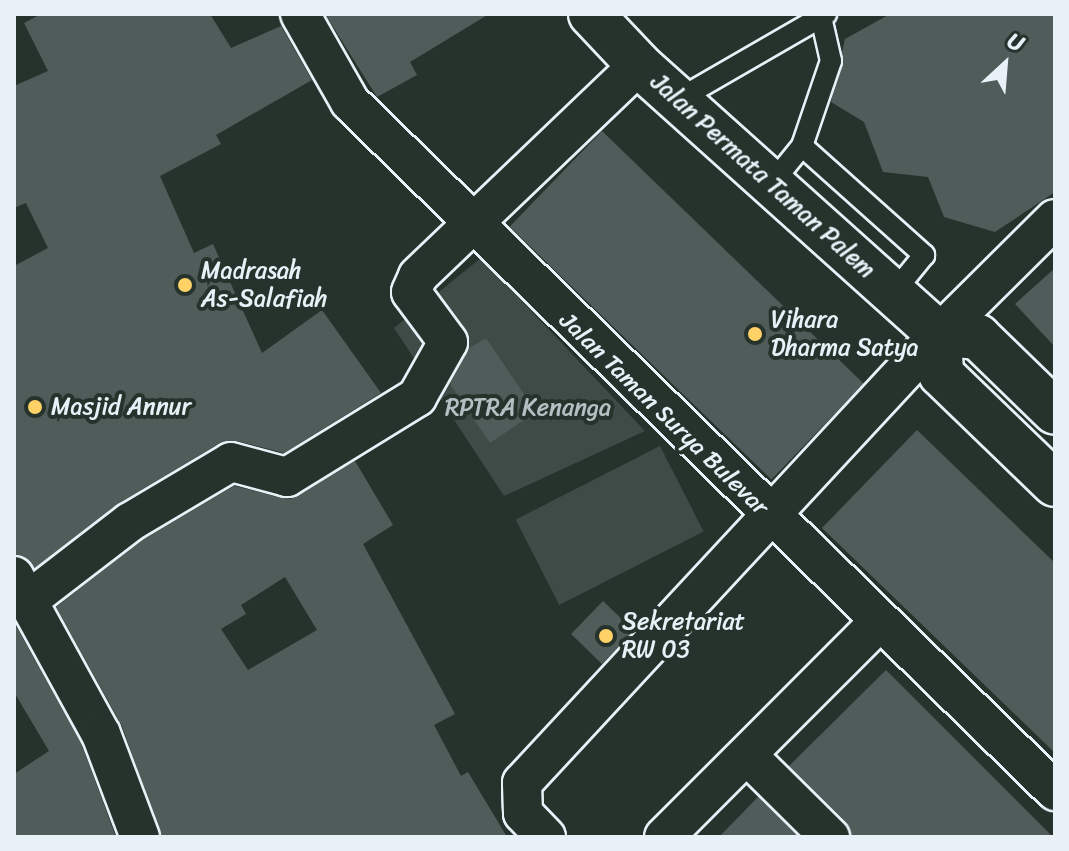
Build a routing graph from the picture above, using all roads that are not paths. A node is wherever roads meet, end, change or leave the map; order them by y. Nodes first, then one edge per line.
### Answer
1 (300, 14) edge
2 (591, 14) edge
3 (823, 15) edge
4 (639, 65) junction
5 (679, 99) junction
6 (802, 146) junction
7 (772, 183) junction
8 (1055, 219) edge
9 (473, 229) junction
10 (894, 292) junction
11 (939, 334) junction
12 (1055, 412) edge
13 (1055, 484) edge
14 (771, 518) junction
15 (22, 588) edge
16 (879, 622) junction
17 (747, 755) junction
18 (1055, 791) edge
19 (140, 837) edge
20 (546, 837) edge
21 (664, 837) edge
22 (830, 837) edge

1 - 9 street, Jalan Taman Surya Bulevar
2 - 4 street, Jalan Permata Taman Palem
3 - 5 lane
3 - 6 lane
4 - 5 street, Jalan Permata Taman Palem
4 - 9 street
5 - 7 street, Jalan Permata Taman Palem
6 - 7 lane
6 - 10 lane
7 - 10 street, Jalan Permata Taman Palem
8 - 11 street
9 - 14 street, Jalan Taman Surya Bulevar
9 - 15 street
10 - 11 street, Jalan Permata Taman Palem
11 - 12 street
11 - 13 street
11 - 14 street
14 - 16 street, Jalan Taman Surya Bulevar
14 - 20 street
15 - 19 street
16 - 17 street
16 - 18 street, Jalan Taman Surya Bulevar
17 - 21 street
17 - 22 street

